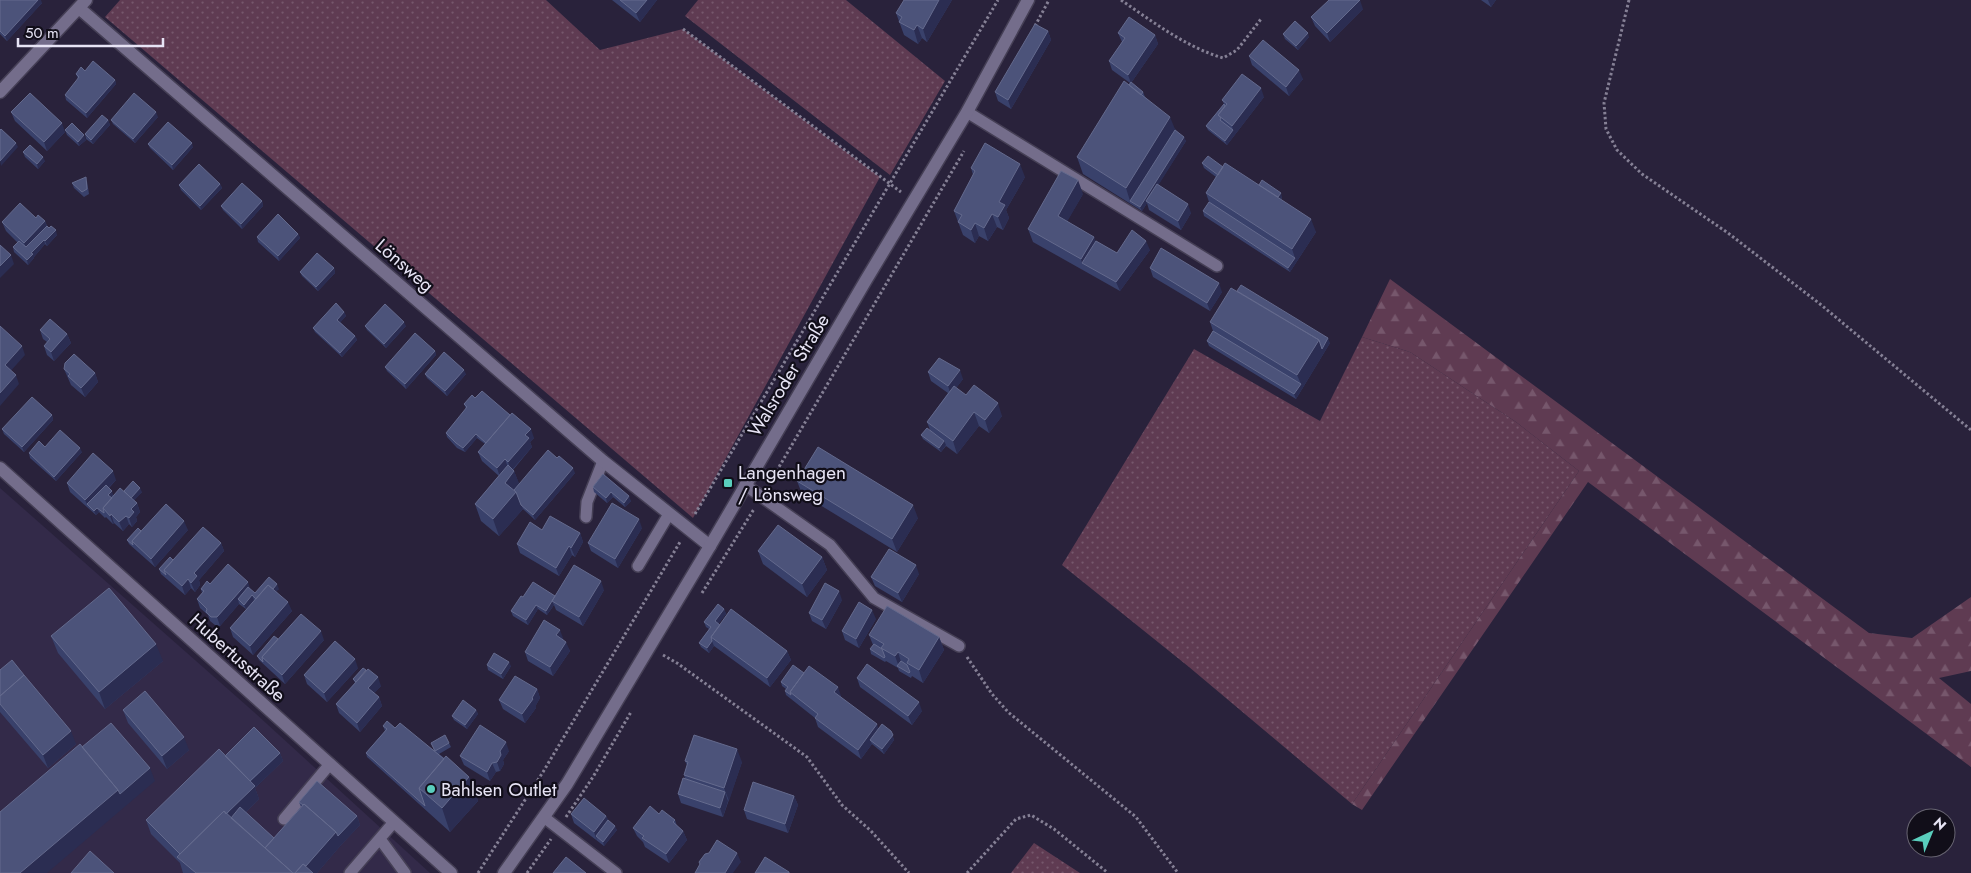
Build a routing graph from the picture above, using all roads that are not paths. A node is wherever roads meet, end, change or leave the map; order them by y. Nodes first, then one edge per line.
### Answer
1 (1028, 0) edge
2 (83, 4) edge
3 (0, 92) edge
4 (967, 112) junction
5 (1217, 266) dead end
6 (603, 461) junction
7 (0, 468) edge
8 (745, 485) junction
9 (669, 514) junction
10 (586, 517) dead end
11 (710, 546) junction
12 (638, 566) dead end
13 (959, 646) road end
14 (330, 764) junction
15 (545, 818) junction
16 (284, 819) dead end
17 (394, 822) junction
18 (380, 840) junction
19 (350, 873) edge
20 (405, 873) edge
21 (451, 873) edge
22 (504, 873) edge
23 (616, 873) edge

1 - 4 street, Walsroder Straße
2 - 3 street
2 - 6 street, Lönsweg
4 - 5 lane
4 - 8 street, Walsroder Straße
6 - 9 street, Lönsweg
6 - 10 lane
7 - 14 street, Hubertusstraße
8 - 11 street, Walsroder Straße
8 - 13 lane
9 - 11 street, Lönsweg
9 - 12 lane
11 - 15 street, Walsroder Straße
14 - 16 lane
14 - 17 street, Hubertusstraße
15 - 22 street, Walsroder Straße
15 - 23 lane
17 - 18 lane
17 - 21 street, Hubertusstraße
18 - 19 lane
18 - 20 lane

